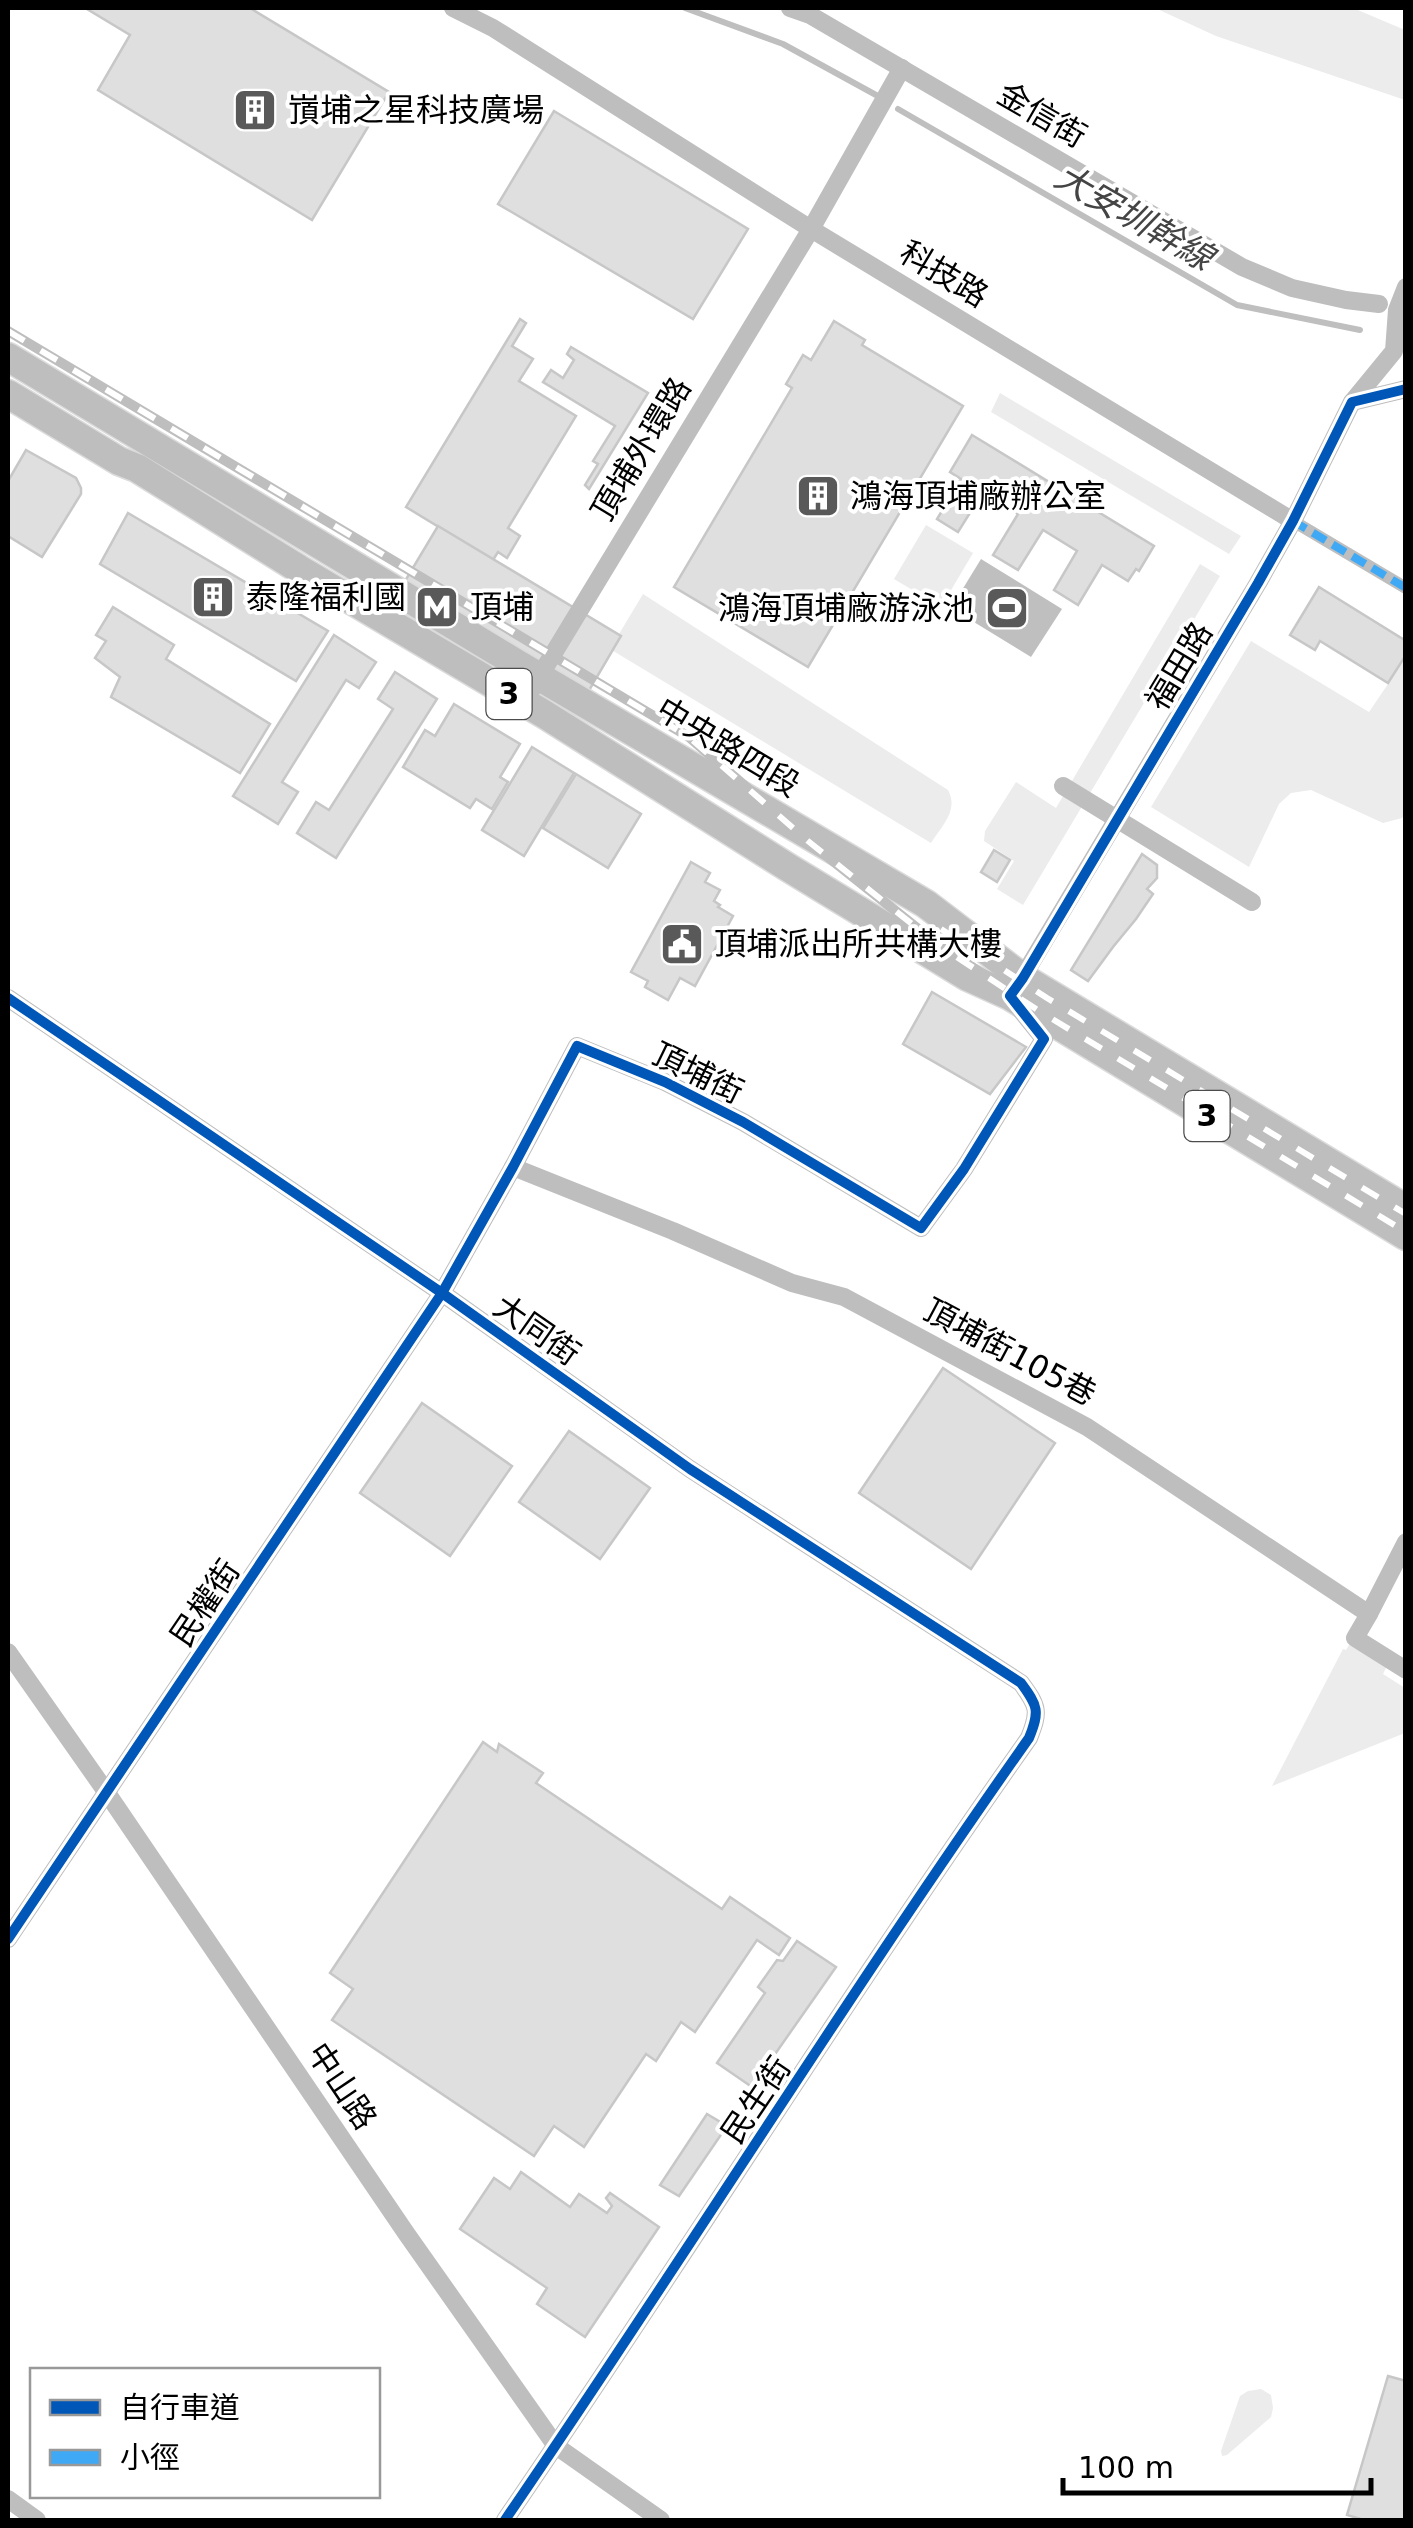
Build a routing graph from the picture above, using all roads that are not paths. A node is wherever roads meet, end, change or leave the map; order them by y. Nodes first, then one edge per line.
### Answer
1 (453, 8) edge
2 (790, 8) edge
3 (902, 68) junction
4 (811, 229) junction
5 (1406, 287) edge
6 (1379, 304) dead end
7 (8, 357) edge
8 (1406, 389) edge
9 (8, 394) edge
10 (1352, 402) junction
11 (1293, 522) junction
12 (1406, 588) edge
13 (538, 676) junction
14 (524, 702) junction
15 (1063, 786) dead end
16 (1118, 818) junction
17 (1252, 902) dead end
18 (1016, 987) junction
19 (8, 998) edge
20 (513, 1167) junction
21 (1406, 1209) edge
22 (1406, 1236) edge
23 (442, 1293) junction
24 (1406, 1542) edge
25 (1369, 1614) junction
26 (8, 1652) edge
27 (1406, 1670) edge
28 (1036, 1704) joint
29 (107, 1793) junction
30 (8, 1939) edge
31 (556, 2446) junction
32 (8, 2500) edge
33 (38, 2520) edge
34 (505, 2520) edge
35 (662, 2520) edge

1 - 4 street, 科技路
2 - 3 street, 金信街
3 - 4 street, 頂埔外環路
3 - 6 street, 金信街
4 - 11 street, 科技路
4 - 13 street, 頂埔外環路
5 - 10 street
7 - 13 main road, 中央路四段 / 3
8 - 10 street
9 - 14 main road, 中央路四段 / 3
10 - 11 street, 福田路
11 - 12 street, 科技路
11 - 16 street, 福田路
13 - 14 street, 頂埔外環路
13 - 18 main road, 中央路四段 / 3
14 - 18 main road, 中央路四段 / 3
15 - 16 street
16 - 17 street
16 - 18 street, 福田路
18 - 20 street, 頂埔街
18 - 21 main road, 中央路四段 / 3
18 - 22 main road, 中央路四段 / 3
19 - 23 street, 大同街
20 - 23 street, 頂埔街
20 - 25 street, 頂埔街105巷
23 - 28 street, 大同街
23 - 29 street, 民權街
24 - 25 street
25 - 27 street
26 - 29 street, 中山路
28 - 31 street, 民生街
29 - 30 street, 民權街
29 - 31 street, 中山路
31 - 34 street, 民生街
31 - 35 street, 中山路
32 - 33 street

